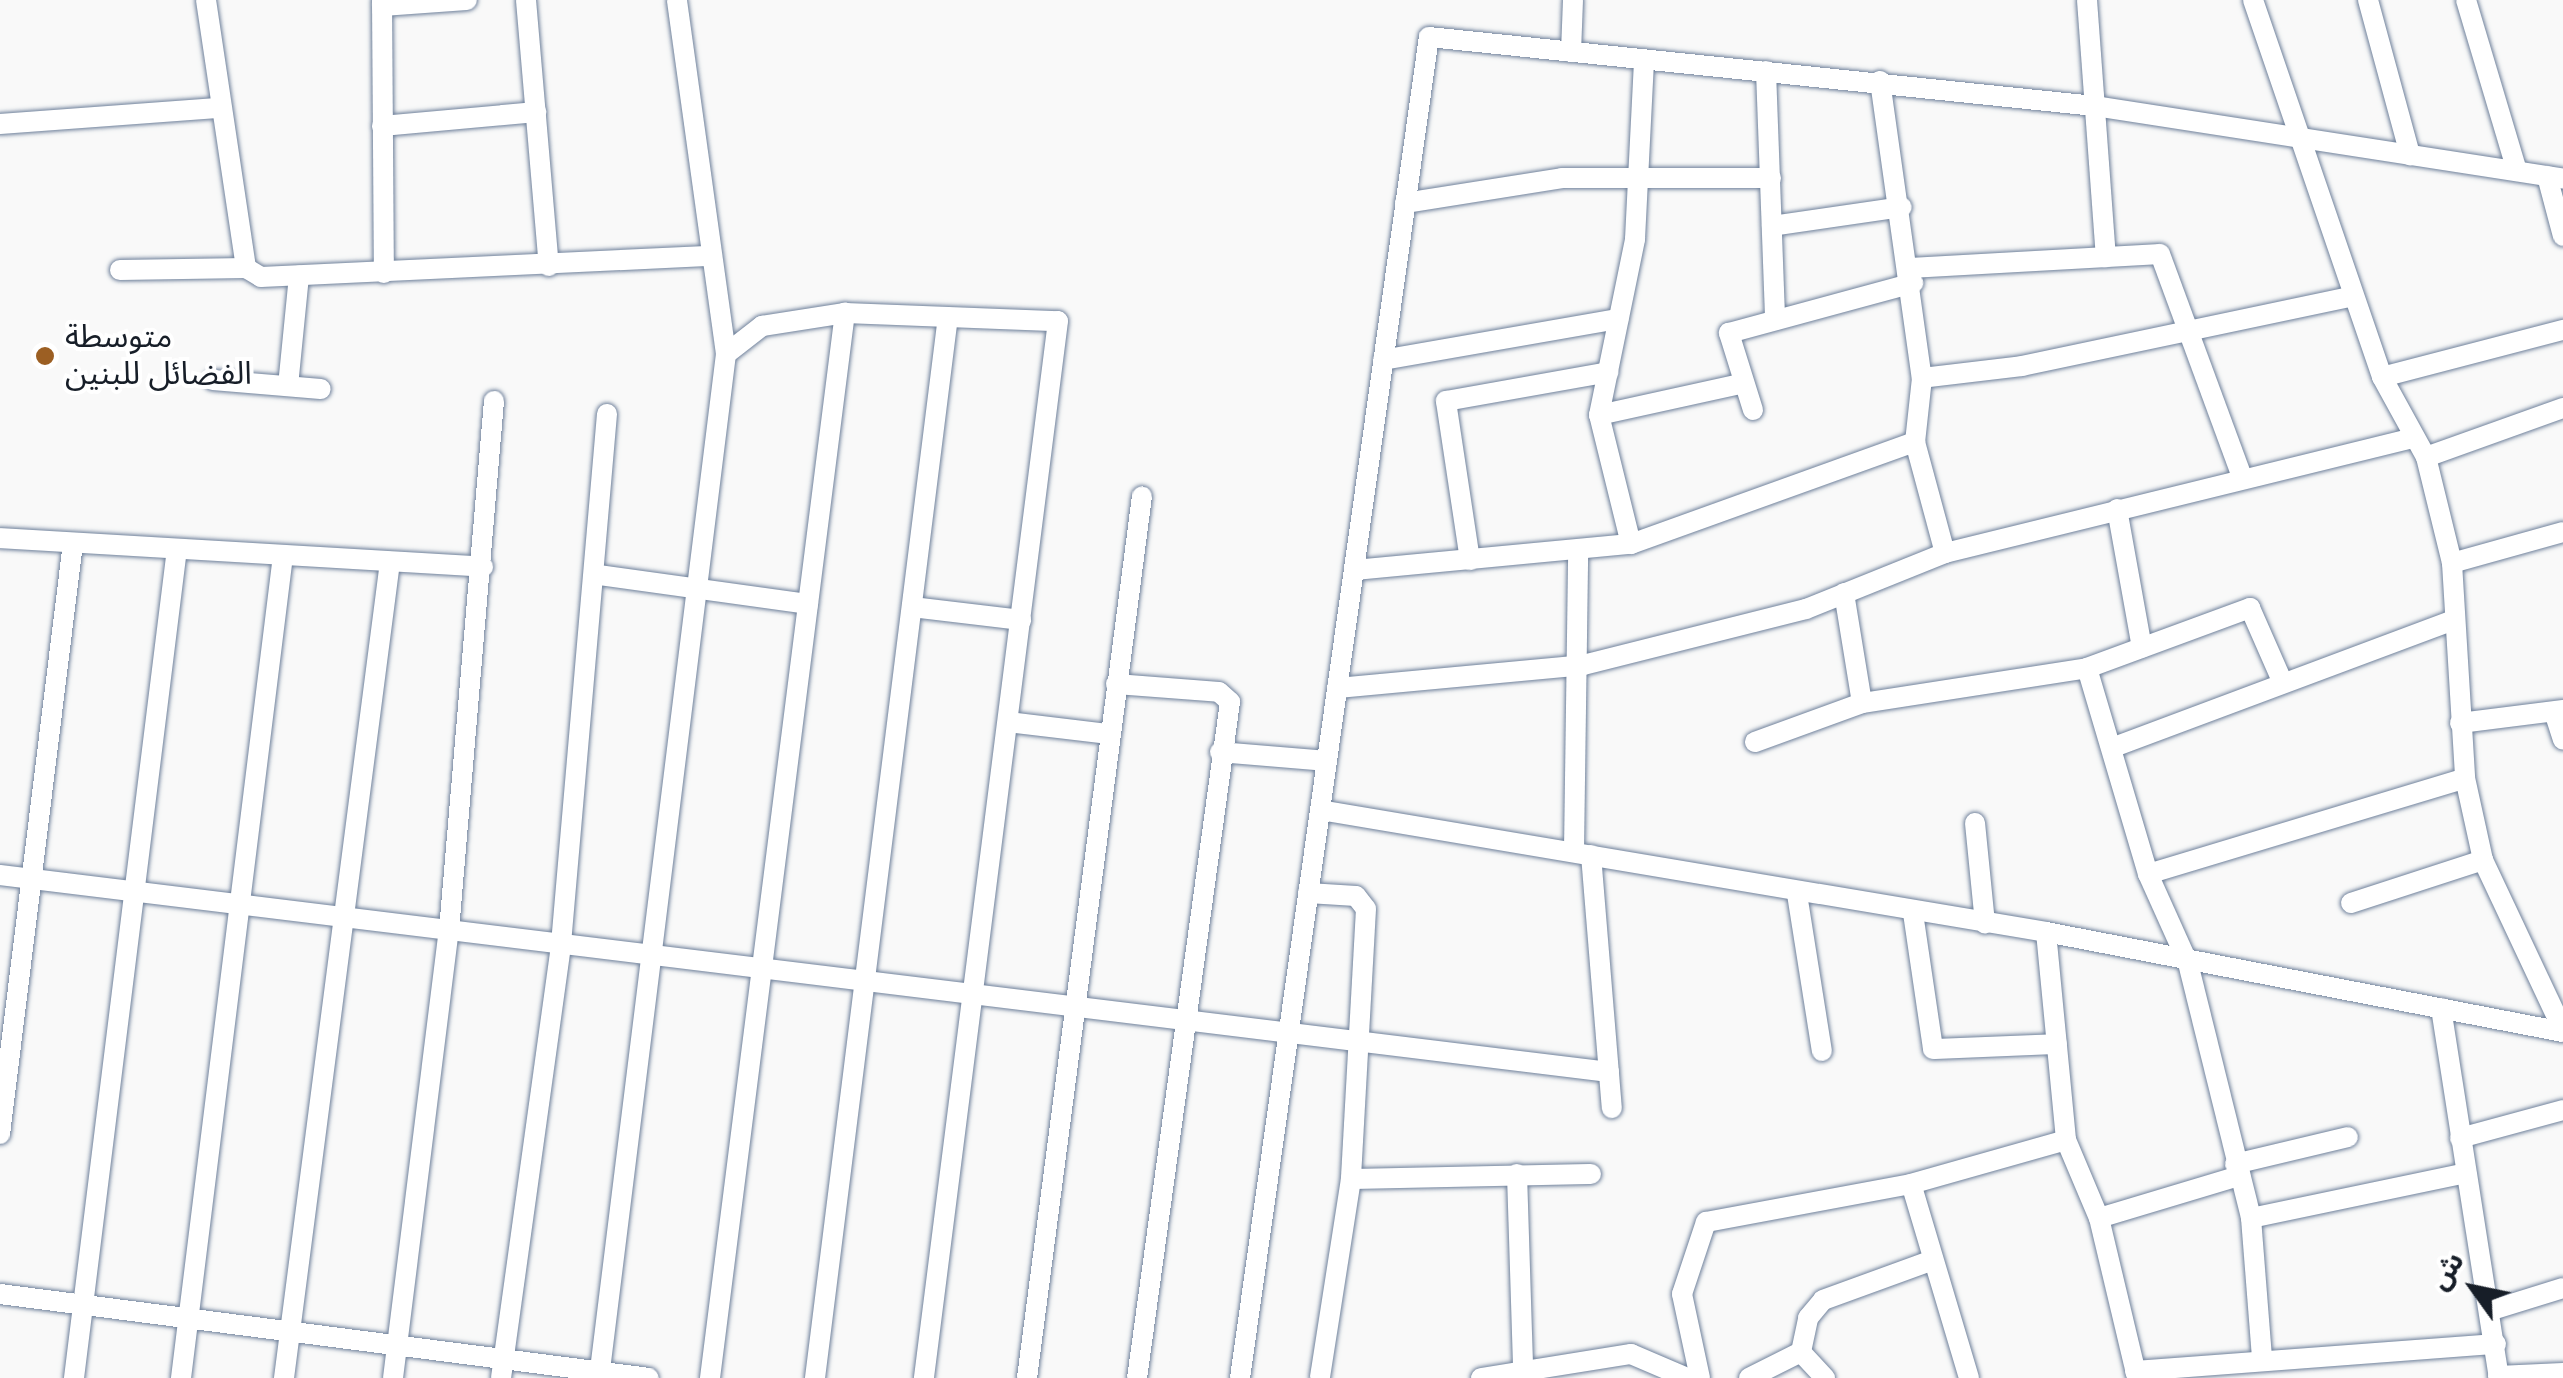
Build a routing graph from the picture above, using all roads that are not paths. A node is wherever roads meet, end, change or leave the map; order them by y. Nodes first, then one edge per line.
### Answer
1 (206, 0) edge
2 (467, 0) edge
3 (526, 0) edge
4 (677, 0) edge
5 (1573, 0) edge
6 (2087, 0) edge
7 (2253, 0) edge
8 (2368, 0) edge
9 (2466, 0) edge
10 (382, 3) edge
11 (1571, 52) junction
12 (1644, 62) junction
13 (1766, 71) junction
14 (1880, 81) junction
15 (2094, 106) junction
16 (220, 108) junction
17 (536, 112) junction
18 (0, 124) edge
19 (382, 126) junction
20 (2296, 140) junction
21 (2410, 156) junction
22 (2517, 171) junction
23 (1636, 174) junction
24 (1771, 178) junction
25 (2555, 178) edge
26 (1405, 203) junction
27 (1902, 207) junction
28 (1772, 226) junction
29 (2563, 236) edge
30 (707, 256) junction
31 (2106, 257) junction
32 (549, 266) junction
33 (246, 268) junction
34 (120, 270) dead end
35 (384, 272) junction
36 (299, 276) junction
37 (1912, 276) junction
38 (2353, 296) junction
39 (845, 313) junction
40 (948, 317) junction
41 (1618, 319) junction
42 (1775, 320) junction
43 (2186, 330) junction
44 (2563, 330) edge
45 (726, 354) junction
46 (1383, 360) junction
47 (1608, 372) junction
48 (2382, 377) junction
49 (1922, 378) junction
50 (212, 380) dead end
51 (1744, 383) junction
52 (288, 386) junction
53 (322, 389) dead end
54 (494, 401) dead end
55 (2563, 408) edge
56 (1753, 410) dead end
57 (607, 414) dead end
58 (1600, 415) junction
59 (2414, 438) junction
60 (1915, 442) junction
61 (2426, 457) junction
62 (2242, 477) junction
63 (1142, 496) dead end
64 (2117, 508) junction
65 (2563, 532) edge
66 (0, 538) edge
67 (73, 542) junction
68 (1631, 544) junction
69 (176, 549) junction
70 (1945, 553) junction
71 (283, 555) junction
72 (1578, 555) junction
73 (1470, 560) junction
74 (390, 562) junction
75 (2452, 563) junction
76 (483, 567) junction
77 (1354, 570) junction
78 (599, 575) junction
79 (698, 584) junction
80 (1844, 593) junction
81 (808, 604) junction
82 (912, 607) junction
83 (1021, 620) junction
84 (2454, 620) junction
85 (2142, 648) junction
86 (1583, 665) junction
87 (2087, 668) junction
88 (2282, 681) junction
89 (1116, 684) junction
90 (1337, 688) junction
91 (1862, 703) junction
92 (2558, 711) edge
93 (1008, 722) junction
94 (2460, 723) junction
95 (1110, 734) junction
96 (2563, 740) edge
97 (1756, 742) dead end
98 (2114, 747) junction
99 (1220, 752) junction
100 (1327, 761) junction
101 (2465, 778) junction
102 (1320, 810) junction
103 (1976, 823) dead end
104 (1583, 853) junction
105 (2483, 860) junction
106 (2148, 874) junction
107 (0, 875) edge
108 (32, 879) junction
109 (140, 892) junction
110 (1308, 893) junction
111 (1797, 894) junction
112 (2352, 903) dead end
113 (242, 904) junction
114 (1913, 913) junction
115 (346, 917) junction
116 (1985, 924) junction
117 (449, 930) junction
118 (2046, 932) junction
119 (562, 944) junction
120 (651, 954) junction
121 (2188, 963) junction
122 (762, 968) junction
123 (865, 980) junction
124 (974, 994) junction
125 (1075, 1006) junction
126 (2441, 1008) junction
127 (1184, 1020) junction
128 (2563, 1031) edge
129 (1288, 1032) junction
130 (1362, 1042) junction
131 (2057, 1044) junction
132 (1822, 1052) dead end
133 (1609, 1072) junction
134 (1612, 1108) dead end
135 (2563, 1110) edge
136 (0, 1134) edge
137 (2348, 1137) dead end
138 (2460, 1138) junction
139 (2066, 1140) junction
140 (2237, 1170) junction
141 (2466, 1172) junction
142 (1517, 1174) junction
143 (1590, 1174) dead end
144 (1351, 1180) junction
145 (1911, 1184) junction
146 (2099, 1218) junction
147 (2250, 1218) junction
148 (1934, 1260) junction
149 (2563, 1288) edge
150 (0, 1294) edge
151 (84, 1305) junction
152 (2492, 1310) junction
153 (189, 1319) junction
154 (290, 1332) junction
155 (2496, 1344) junction
156 (397, 1346) junction
157 (1802, 1352) junction
158 (1522, 1366) junction
159 (2259, 1366) edge
160 (503, 1369) edge
161 (2563, 1373) edge
162 (599, 1375) edge
163 (2136, 1375) edge
164 (2499, 1377) edge
165 (74, 1378) edge
166 (181, 1378) edge
167 (284, 1378) edge
168 (393, 1378) edge
169 (648, 1378) edge
170 (710, 1378) edge
171 (815, 1378) edge
172 (924, 1378) edge
173 (1027, 1378) edge
174 (1137, 1378) edge
175 (1240, 1378) edge
176 (1320, 1378) edge
177 (1482, 1378) edge
178 (1687, 1378) edge
179 (1700, 1378) edge
180 (1749, 1378) edge
181 (1825, 1378) edge
182 (1969, 1378) edge

1 - 16 street
2 - 10 street
3 - 17 street
4 - 30 street
5 - 11 street
6 - 15 street
7 - 20 street
8 - 21 street
9 - 22 street
10 - 19 street
11 - 12 street
11 - 26 street
12 - 13 street
12 - 23 street
13 - 14 street
13 - 24 street
14 - 15 street
14 - 27 street
15 - 20 street
15 - 31 street
16 - 18 street
16 - 33 street
17 - 19 street
17 - 32 street
19 - 35 street
20 - 21 street
20 - 38 street
21 - 22 street
22 - 25 street
23 - 24 street
23 - 26 street
23 - 41 street
24 - 28 street
25 - 29 street
26 - 46 street
27 - 28 street
27 - 37 street
28 - 42 street
30 - 32 street
30 - 45 street
31 - 37 street
31 - 43 street
32 - 35 street
33 - 34 street
33 - 36 street
35 - 36 street
36 - 52 street
37 - 42 street
37 - 49 street
38 - 43 street
38 - 48 street
39 - 40 street
39 - 45 street
39 - 81 street
40 - 82 street
40 - 83 street
41 - 46 street
41 - 47 street
42 - 51 street
43 - 49 street
43 - 62 street
44 - 48 street
45 - 79 street
46 - 77 street
47 - 58 street
47 - 73 street
48 - 59 street
49 - 60 street
50 - 52 street
51 - 56 street
51 - 58 street
52 - 53 street
54 - 76 street
55 - 61 street
57 - 78 street
58 - 68 street
59 - 61 street
59 - 62 street
60 - 68 street
60 - 70 street
61 - 75 street
62 - 64 street
63 - 89 street
64 - 70 street
64 - 85 street
65 - 75 street
66 - 67 street
67 - 69 street
67 - 108 street
68 - 72 street
69 - 71 street
69 - 109 street
70 - 80 street
71 - 74 street
71 - 113 street
72 - 73 street
72 - 86 street
73 - 77 street
74 - 76 street
74 - 115 street
75 - 84 street
76 - 117 street
77 - 90 street
78 - 79 street
78 - 119 street
79 - 81 street
79 - 120 street
80 - 86 street
80 - 91 street
81 - 122 street
82 - 83 street
82 - 123 street
83 - 93 street
84 - 88 street
84 - 94 street
85 - 87 street
85 - 88 street
86 - 90 street
86 - 104 street
87 - 91 street
87 - 98 street
88 - 98 street
89 - 95 street
89 - 99 street
90 - 100 street
91 - 97 street
92 - 94 street
92 - 96 street
93 - 95 street
93 - 124 street
94 - 101 street
95 - 125 street
98 - 106 street
99 - 100 street
99 - 127 street
100 - 102 street
101 - 105 street
101 - 106 street
102 - 104 street
102 - 110 street
103 - 116 street
104 - 111 street
104 - 133 street
105 - 112 street
105 - 128 street
106 - 121 street
107 - 108 street
108 - 109 street
108 - 136 street
109 - 113 street
109 - 151 street
110 - 129 street
110 - 130 street
111 - 114 street
111 - 132 street
113 - 115 street
113 - 153 street
114 - 116 street
114 - 131 street
115 - 117 street
115 - 154 street
116 - 118 street
117 - 119 street
117 - 156 street
118 - 121 street
118 - 131 street
119 - 120 street
119 - 160 street
120 - 122 street
120 - 162 street
121 - 126 street
121 - 140 street
122 - 123 street
122 - 170 street
123 - 124 street
123 - 171 street
124 - 125 street
124 - 172 street
125 - 127 street
125 - 173 street
126 - 128 street
126 - 138 street
127 - 129 street
127 - 174 street
129 - 130 street
129 - 175 street
130 - 133 street
130 - 144 street
131 - 139 street
133 - 134 street
135 - 138 street
137 - 140 street
138 - 141 street
139 - 145 street
139 - 146 street
140 - 146 street
140 - 147 street
141 - 147 street
141 - 152 street
142 - 143 street
142 - 144 street
142 - 158 street
144 - 176 street
145 - 148 street
145 - 179 street
146 - 163 street
147 - 159 street
148 - 157 street
148 - 182 street
149 - 152 street
150 - 151 street
151 - 153 street
151 - 165 street
152 - 155 street
153 - 154 street
153 - 166 street
154 - 156 street
154 - 167 street
155 - 159 street
155 - 164 street
156 - 160 street
156 - 168 street
157 - 180 street
157 - 181 street
158 - 177 street
158 - 178 street
159 - 163 street
160 - 162 street
161 - 164 street
162 - 169 street

